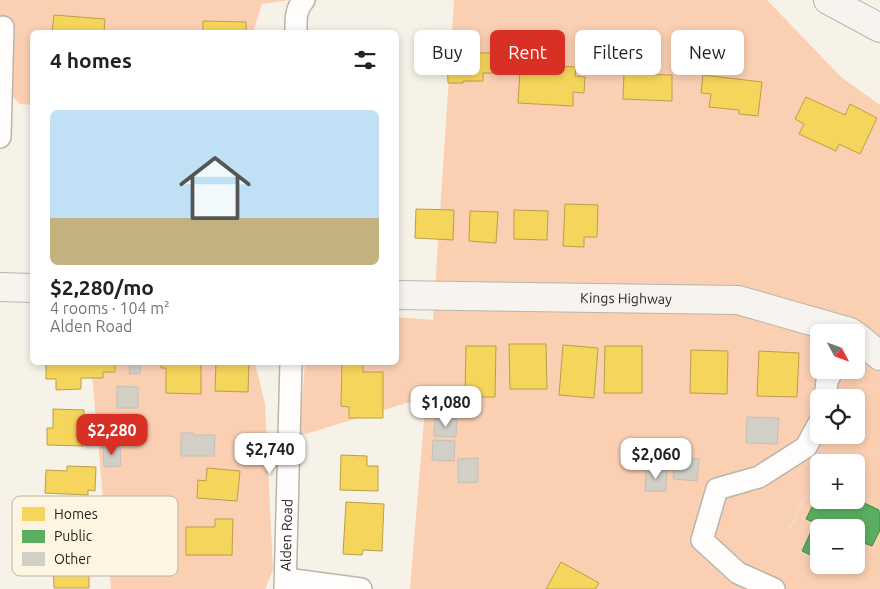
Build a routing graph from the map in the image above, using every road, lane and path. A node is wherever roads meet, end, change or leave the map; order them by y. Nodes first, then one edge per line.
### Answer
1 (828, 0) edge
2 (303, 1) edge
3 (3, 27) dead end
4 (880, 28) edge
5 (296, 30) edge
6 (0, 137) edge
7 (0, 287) edge
8 (30, 288) edge
9 (399, 295) edge
10 (822, 324) edge
11 (865, 351) edge
12 (873, 364) edge
13 (291, 365) edge
14 (859, 389) edge
15 (810, 440) edge
16 (810, 487) edge
17 (790, 528) dead end
18 (286, 584) edge
19 (361, 589) edge
20 (774, 589) edge

1 - 4 street
2 - 5 street
3 - 6 street
7 - 8 street
9 - 10 street, Kings Highway
11 - 12 street
12 - 14 path
13 - 18 street, Alden Road
15 - 20 street
16 - 17 path
18 - 19 street

